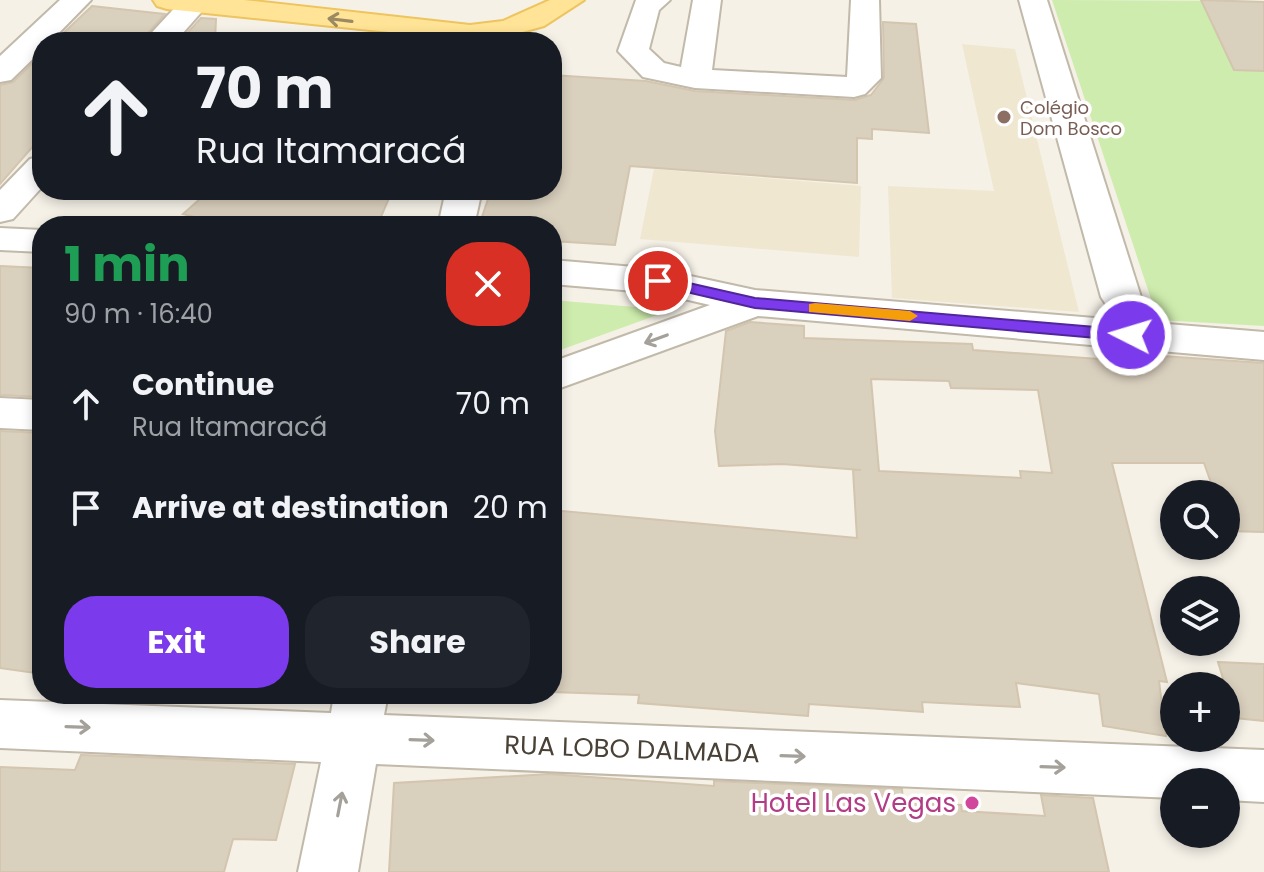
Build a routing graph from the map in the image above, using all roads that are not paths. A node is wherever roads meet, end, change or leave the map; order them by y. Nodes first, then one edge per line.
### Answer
1 (77, 0) edge
2 (570, 0) edge
3 (656, 0) edge
4 (707, 0) edge
5 (865, 0) edge
6 (1033, 0) edge
7 (186, 1) edge
8 (43, 32) edge
9 (165, 32) edge
10 (438, 32) edge
11 (512, 32) edge
12 (32, 43) edge
13 (0, 73) edge
14 (695, 79) junction
15 (32, 177) edge
16 (0, 211) edge
17 (0, 239) edge
18 (32, 241) edge
19 (562, 273) edge
20 (1121, 297) dead end
21 (755, 303) junction
22 (1264, 346) edge
23 (562, 373) edge
24 (0, 413) edge
25 (32, 415) edge
26 (357, 715) edge
27 (0, 724) edge
28 (1264, 776) edge
29 (328, 872) edge

1 - 8 street
2 - 11 main road
3 - 14 street
4 - 14 street
5 - 14 street
6 - 20 street
7 - 9 street
10 -> 7 main road
12 - 13 street
15 - 16 street
17 - 18 street
19 - 21 street
21 - 22 street
21 -> 23 street
24 - 25 street
27 -> 26 street, RUA LOBO DALMADA
26 -> 28 street, RUA LOBO DALMADA
29 -> 26 street

